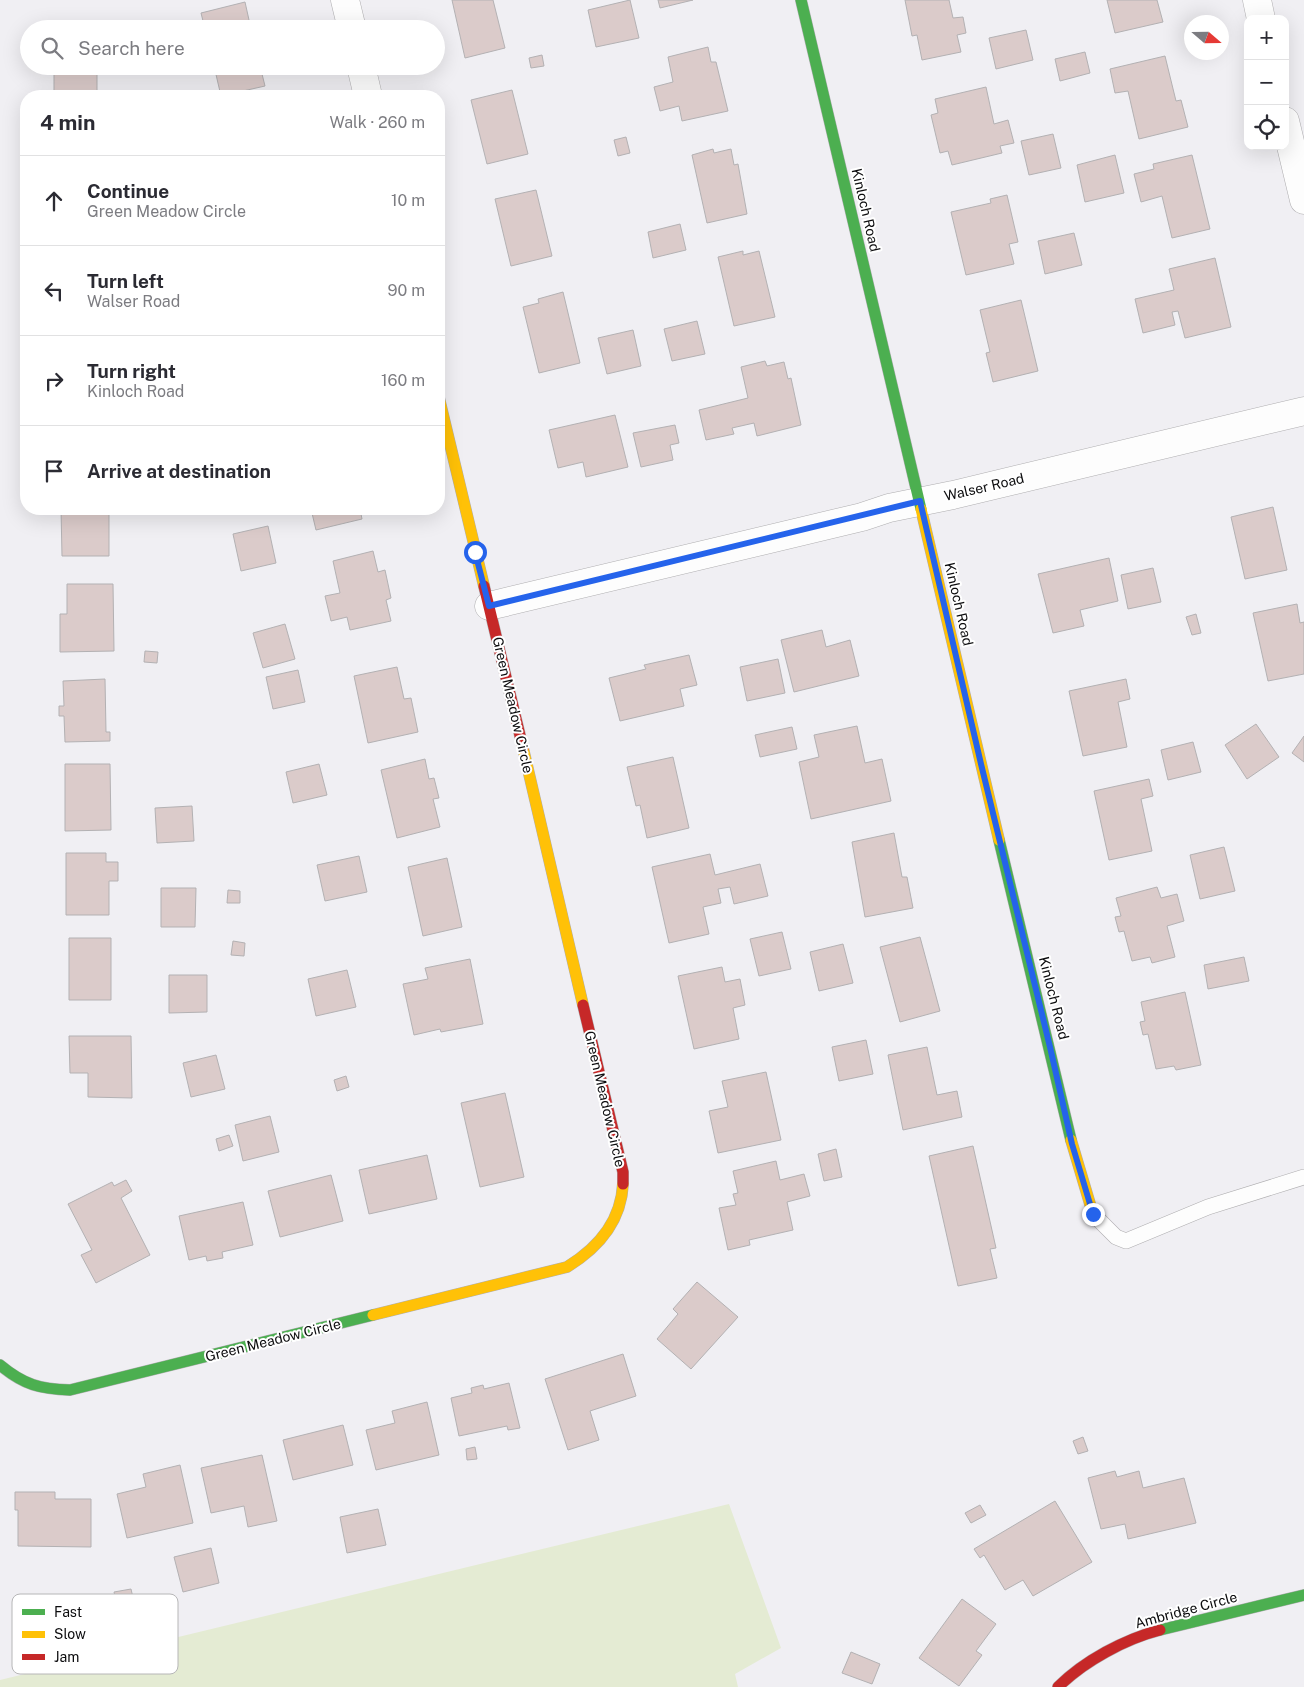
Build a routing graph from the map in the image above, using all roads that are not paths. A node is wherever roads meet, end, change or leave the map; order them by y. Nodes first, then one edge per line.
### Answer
1 (345, 0) edge
2 (801, 0) edge
3 (1257, 0) edge
4 (1260, 15) edge
5 (350, 20) edge
6 (363, 75) edge
7 (367, 90) edge
8 (1289, 138) edge
9 (1304, 200) edge
10 (1304, 411) edge
11 (445, 424) edge
12 (920, 501) junction
13 (489, 606) junction
14 (1304, 1177) edge
15 (1093, 1214) joint
16 (0, 1365) edge
17 (1304, 1595) edge
18 (1058, 1687) edge

1 - 5 street
2 - 12 street, Kinloch Road
3 - 4 street
6 - 7 street
8 - 9 street
10 - 12 street, Walser Road
11 - 13 street, Green Meadow Circle
12 - 13 street, Walser Road
12 - 15 street, Kinloch Road
13 - 16 street, Green Meadow Circle
14 - 15 lane
17 - 18 street, Ambridge Circle

